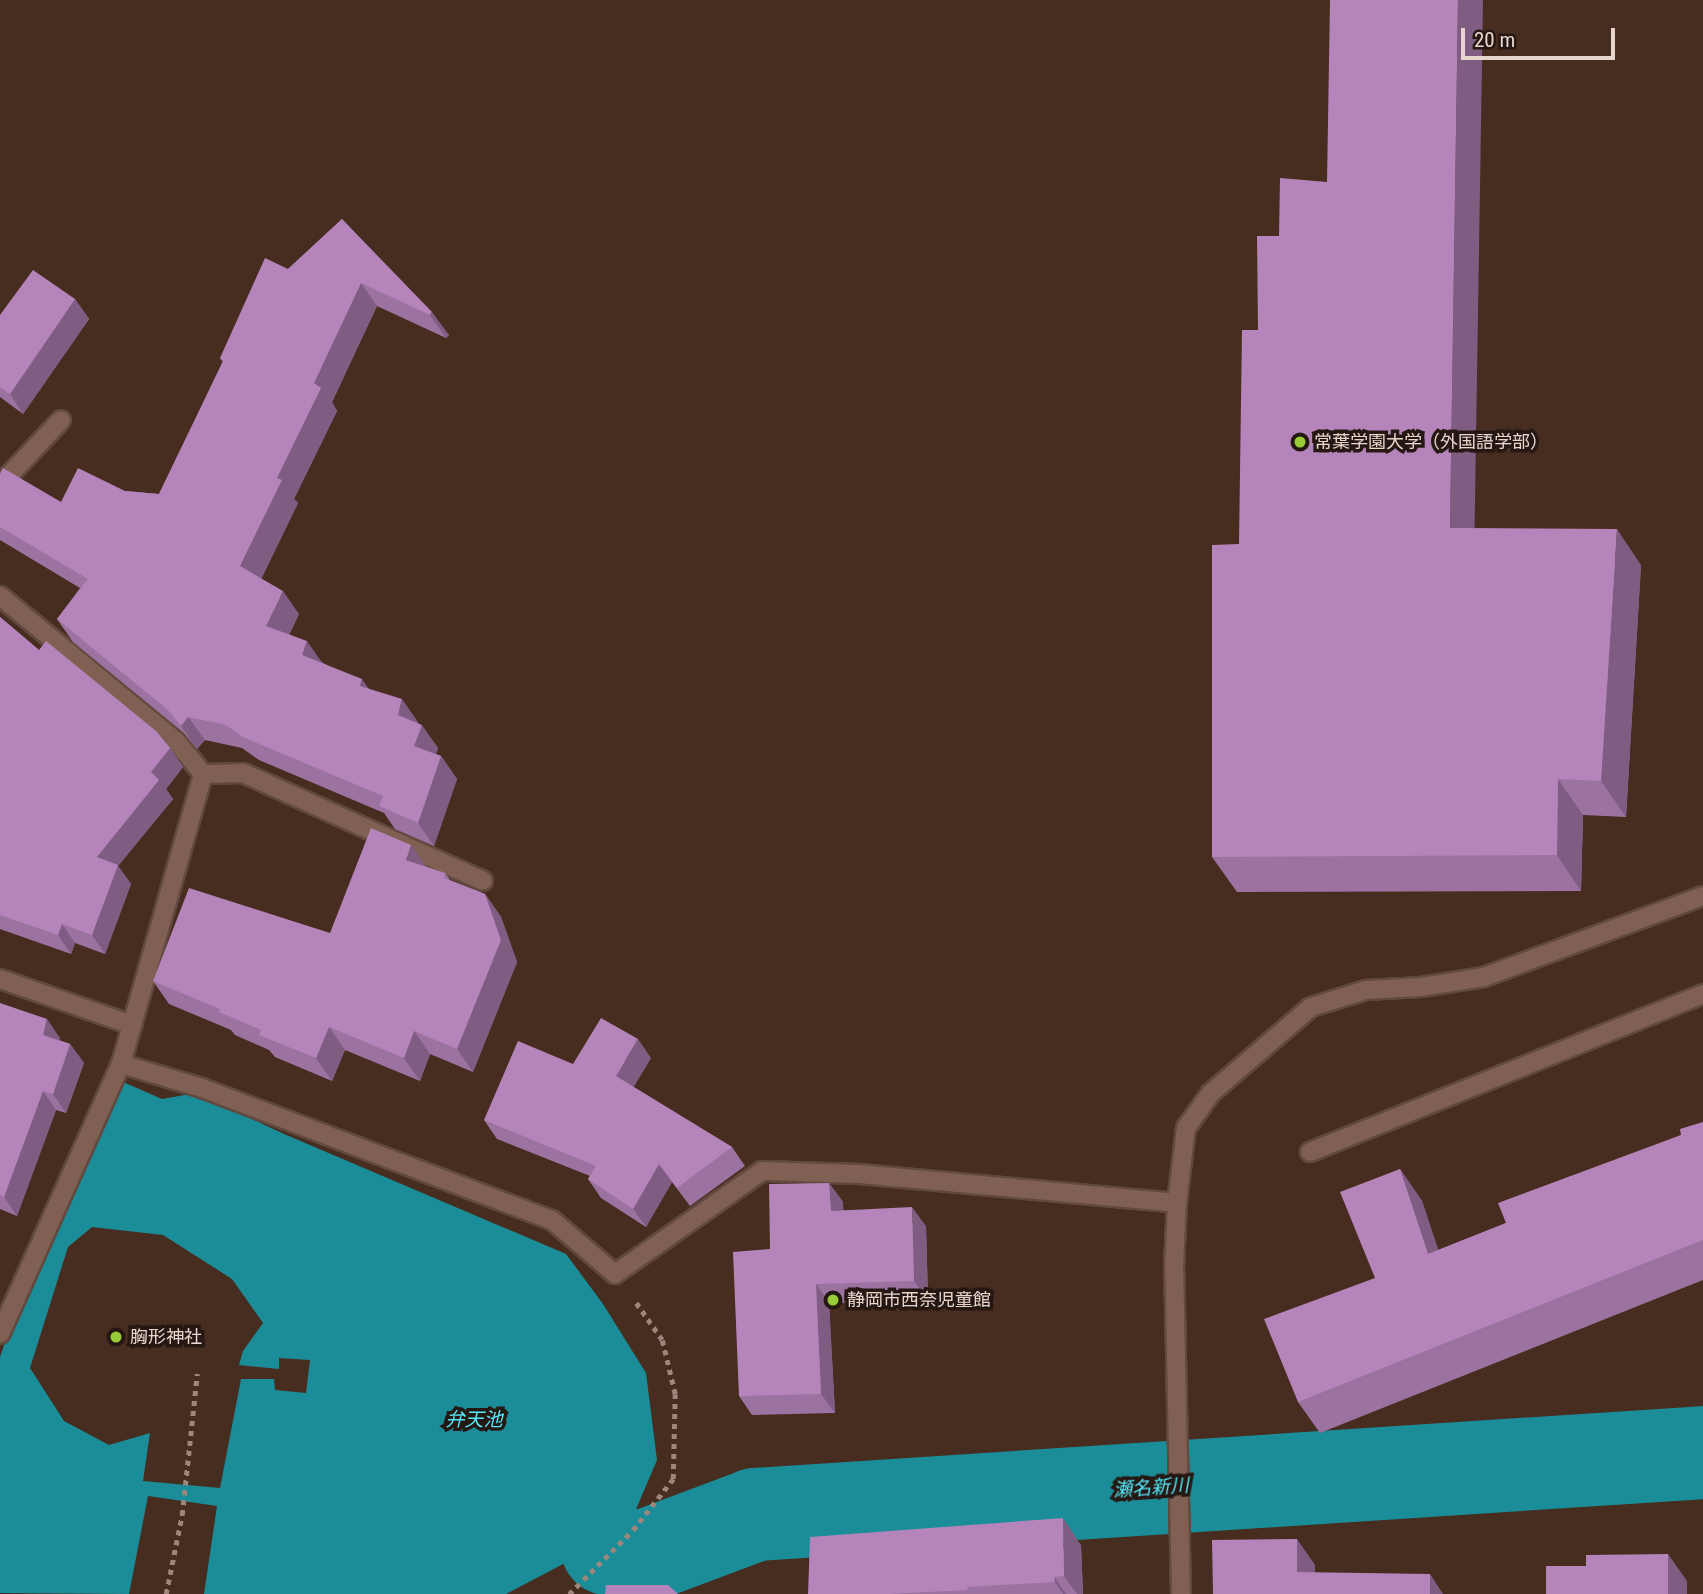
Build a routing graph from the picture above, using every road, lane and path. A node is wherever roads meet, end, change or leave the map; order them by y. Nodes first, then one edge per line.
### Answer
1 (61, 420) dead end
2 (0, 485) edge
3 (0, 596) edge
4 (204, 774) junction
5 (483, 881) dead end
6 (1703, 896) edge
7 (0, 979) edge
8 (1703, 994) edge
9 (132, 1025) junction
10 (121, 1064) junction
11 (1310, 1152) dead end
12 (1177, 1203) junction
13 (615, 1274) junction
14 (0, 1334) edge
15 (197, 1374) dead end
16 (166, 1594) edge
17 (569, 1594) edge
18 (1181, 1594) edge

1 - 2 street
3 - 4 street
4 - 5 street
4 - 9 street
6 - 12 street
7 - 9 street
8 - 11 street
9 - 10 street
10 - 13 street
10 - 14 street
12 - 13 street
12 - 18 street
13 - 17 path
15 - 16 path

